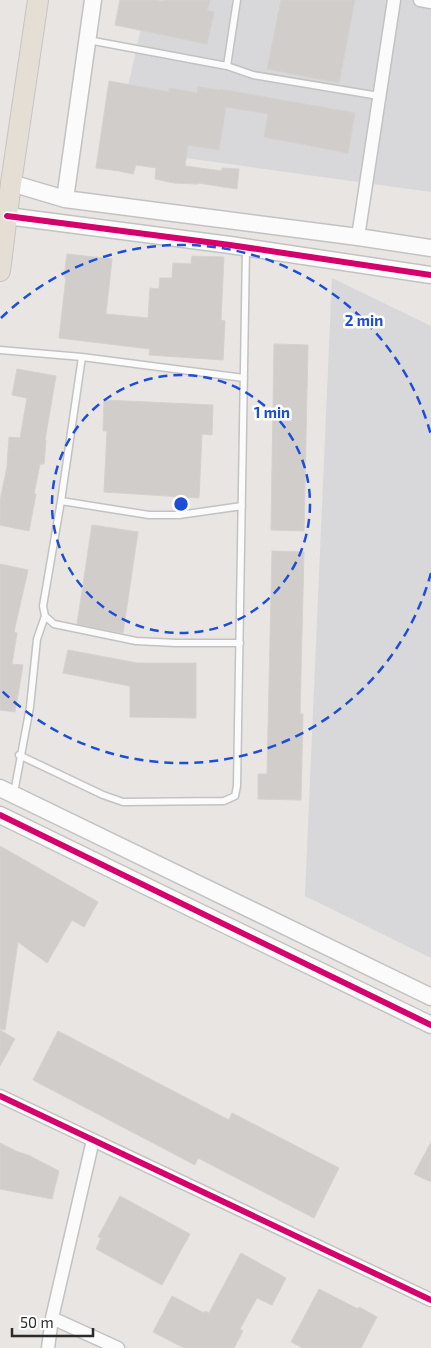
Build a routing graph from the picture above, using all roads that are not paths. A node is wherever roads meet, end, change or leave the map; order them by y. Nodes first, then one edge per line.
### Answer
1 (38, 0) edge
2 (93, 0) edge
3 (237, 0) edge
4 (394, 0) edge
5 (420, 0) edge
6 (431, 2) edge
7 (88, 40) junction
8 (227, 66) junction
9 (379, 96) junction
10 (11, 182) junction
11 (65, 199) junction
12 (7, 216) junction
13 (358, 237) junction
14 (246, 247) junction
15 (431, 248) edge
16 (0, 272) edge
17 (431, 275) edge
18 (0, 350) edge
19 (82, 357) junction
20 (244, 378) junction
21 (61, 501) junction
22 (242, 506) junction
23 (45, 616) junction
24 (240, 642) junction
25 (20, 755) junction
26 (7, 791) edge
27 (0, 815) edge
28 (431, 996) edge
29 (431, 1025) edge
30 (0, 1096) edge
31 (93, 1140) junction
32 (431, 1300) edge
33 (52, 1318) junction
34 (48, 1348) edge
35 (118, 1348) edge

1 - 10 main road
2 - 7 street
3 - 8 lane
4 - 9 street
5 - 6 street
7 - 8 lane
7 - 11 street
8 - 9 lane
9 - 13 street
10 - 11 street
10 - 12 main road
11 - 13 street
12 - 14 street
12 - 16 main road
13 - 15 street
14 - 17 street
14 - 20 lane
18 - 19 lane
19 - 20 lane
19 - 21 lane
20 - 22 lane
21 - 22 lane
21 - 23 lane
22 - 24 lane
23 - 24 lane
23 - 25 lane
24 - 25 lane
25 - 26 lane
26 - 28 street
27 - 29 street
30 - 31 street
31 - 32 street
31 - 33 street
33 - 34 street
33 - 35 street

